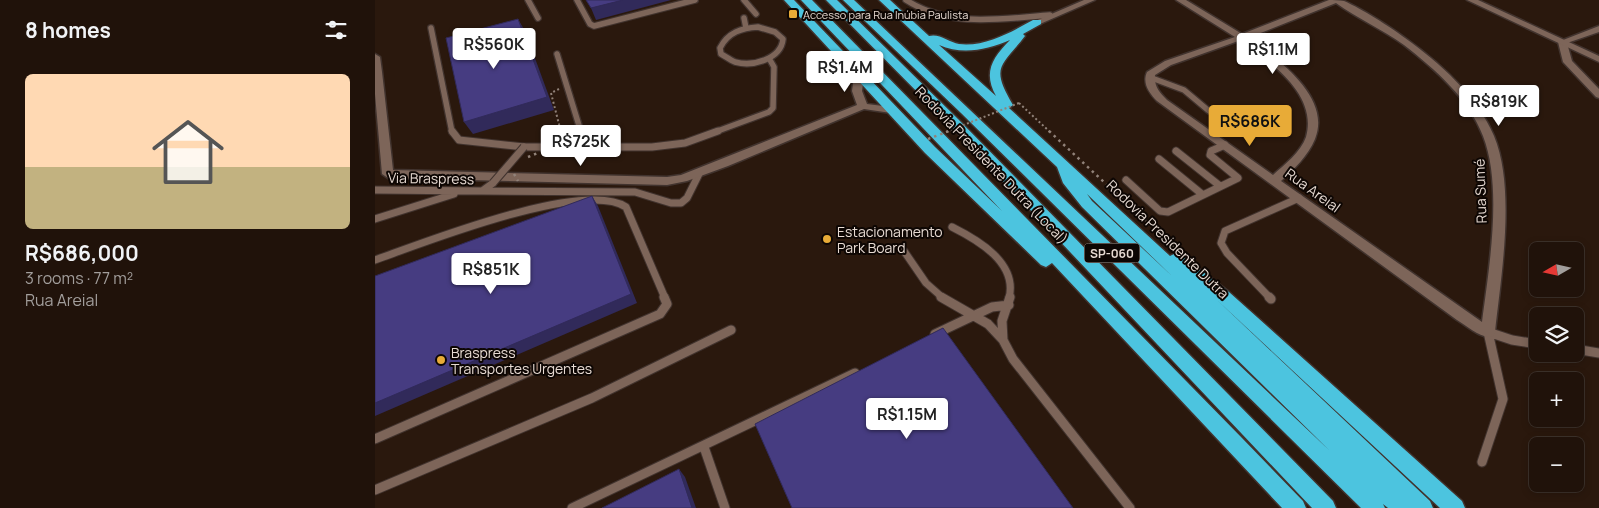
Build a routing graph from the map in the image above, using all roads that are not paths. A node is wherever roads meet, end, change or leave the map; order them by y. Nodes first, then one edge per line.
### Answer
1 (528, 0) edge
2 (577, 0) edge
3 (695, 0) edge
4 (744, 0) edge
5 (789, 0) edge
6 (806, 0) edge
7 (831, 0) edge
8 (848, 0) edge
9 (884, 0) edge
10 (906, 0) edge
11 (1091, 0) edge
12 (1180, 0) edge
13 (1336, 0) edge
14 (1471, 0) edge
15 (757, 14) dead end
16 (1050, 15) junction
17 (538, 18) dead end
18 (744, 18) dead end
19 (1037, 22) junction
20 (431, 28) dead end
21 (746, 28) junction
22 (1599, 29) edge
23 (919, 30) junction
24 (1242, 38) junction
25 (1562, 42) junction
26 (557, 54) dead end
27 (375, 57) edge
28 (1599, 59) edge
29 (770, 60) junction
30 (377, 75) edge
31 (859, 76) junction
32 (1149, 77) junction
33 (1599, 95) edge
34 (863, 106) junction
35 (891, 110) junction
36 (1209, 111) dead end
37 (1017, 121) junction
38 (1225, 145) junction
39 (586, 146) junction
40 (525, 147) junction
41 (1176, 151) dead end
42 (1159, 159) dead end
43 (1060, 161) junction
44 (700, 172) junction
45 (1126, 180) dead end
46 (1275, 180) junction
47 (1221, 186) junction
48 (375, 190) edge
49 (462, 192) junction
50 (482, 192) junction
51 (1203, 195) junction
52 (1299, 198) junction
53 (1119, 216) junction
54 (375, 219) edge
55 (952, 226) dead end
56 (904, 251) dead end
57 (375, 260) edge
58 (1271, 299) dead end
59 (1009, 305) junction
60 (1113, 315) junction
61 (973, 316) junction
62 (731, 330) dead end
63 (1488, 332) junction
64 (927, 338) edge
65 (1003, 340) junction
66 (1529, 343) edge
67 (1584, 350) edge
68 (1599, 353) edge
69 (865, 368) edge
70 (375, 439) edge
71 (703, 447) junction
72 (1482, 462) dead end
73 (375, 490) edge
74 (572, 508) edge
75 (725, 508) edge
76 (1130, 508) edge
77 (1296, 508) edge
78 (1327, 508) edge
79 (1375, 508) edge
80 (1402, 508) edge
81 (1423, 508) edge
82 (1455, 508) edge

1 - 17 lane
2 - 3 lane
4 - 15 lane
5 - 31 highway
6 - 60 highway, Rodovia Presidente Dutra (Local) / SP-060
7 - 78 highway, SP-060
8 - 79 highway, SP-060
9 - 23 highway, Rodovia Presidente Dutra / SP-060
10 - 16 lane
11 - 16 street
12 - 24 street
13 - 24 street
13 - 63 street, Rua Sumé
14 - 25 street
16 - 19 street
18 - 21 lane
19 - 23 highway
19 - 37 highway
20 - 40 lane
21 - 29 lane
21 - 29 lane
22 - 25 street
23 - 37 highway, Rodovia Presidente Dutra / SP-060
24 - 32 street
24 - 46 street
25 - 28 street
25 - 33 street
26 - 39 lane
27 - 30 street
29 - 39 lane
30 - 44 street
31 - 34 street
31 - 35 highway
32 - 36 lane
32 - 38 street, Rua Areial
34 - 35 street
34 - 44 street
35 - 60 highway
37 - 43 highway, Rodovia Presidente Dutra / SP-060
38 - 46 street, Rua Areial
38 - 47 lane
39 - 40 lane
40 - 50 lane, Via Braspress, bridge
41 - 47 lane
42 - 51 lane
43 - 53 highway, Rodovia Presidente Dutra / SP-060
43 - 80 highway
44 - 50 lane
45 - 51 lane
46 - 52 street, Rua Areial
47 - 51 lane
48 - 49 lane, Via Braspress
49 - 50 lane, Via Braspress
49 - 54 lane
52 - 58 lane
52 - 63 street, Rua Areial
53 - 81 highway, Rodovia Presidente Dutra / SP-060
53 - 82 highway
55 - 59 lane
56 - 61 lane
57 - 70 lane
59 - 61 lane
59 - 65 lane
60 - 77 highway, Rodovia Presidente Dutra (Local) / SP-060
61 - 64 lane
61 - 65 lane
62 - 73 lane
63 - 66 lane
63 - 72 lane
65 - 76 lane
67 - 68 lane
69 - 71 lane
71 - 74 lane
71 - 75 lane

